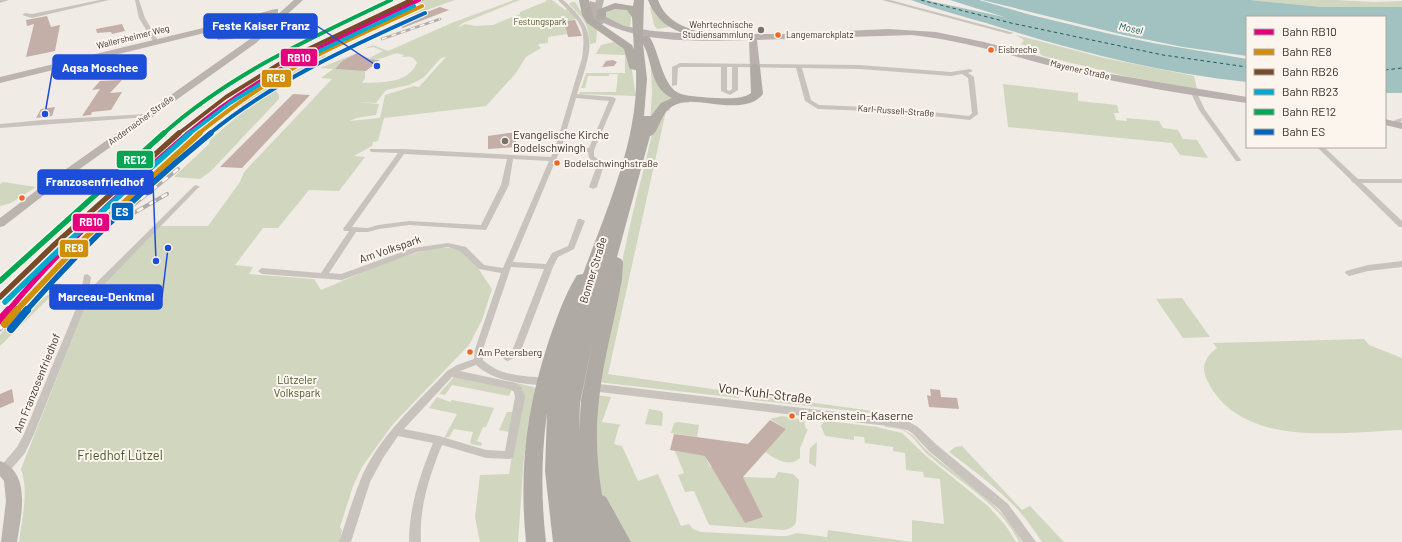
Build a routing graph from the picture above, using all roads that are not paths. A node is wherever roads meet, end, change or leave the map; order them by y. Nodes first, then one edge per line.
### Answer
1 (7, 0) edge
2 (107, 0) edge
3 (137, 0) edge
4 (299, 0) edge
5 (609, 0) edge
6 (635, 0) edge
7 (639, 0) edge
8 (646, 0) edge
9 (653, 0) edge
10 (884, 0) edge
11 (593, 1) edge
12 (0, 2) edge
13 (563, 3) edge
14 (281, 11) junction
15 (25, 16) dead end
16 (637, 17) junction
17 (601, 18) junction
18 (617, 29) junction
19 (1011, 33) dead end
20 (848, 34) junction
21 (686, 37) junction
22 (708, 37) junction
23 (645, 38) junction
24 (753, 40) junction
25 (156, 42) junction
26 (724, 66) junction
27 (735, 66) junction
28 (756, 66) junction
29 (799, 67) junction
30 (0, 80) edge
31 (674, 85) dead end
32 (640, 93) junction
33 (1194, 93) junction
34 (574, 96) junction
35 (690, 99) junction
36 (1246, 100) edge
37 (146, 116) junction
38 (1386, 122) edge
39 (1401, 123) edge
40 (0, 126) edge
41 (643, 144) junction
42 (558, 148) junction
43 (1321, 148) edge
44 (372, 150) dead end
45 (592, 150) junction
46 (403, 151) junction
47 (511, 157) junction
48 (553, 159) junction
49 (1238, 160) dead end
50 (1354, 180) junction
51 (1402, 181) edge
52 (196, 187) dead end
53 (593, 187) dead end
54 (581, 221) dead end
55 (0, 224) edge
56 (1402, 225) edge
57 (354, 229) junction
58 (616, 237) junction
59 (596, 258) junction
60 (1402, 264) edge
61 (548, 267) junction
62 (506, 268) junction
63 (262, 271) dead end
64 (1349, 273) dead end
65 (322, 276) junction
66 (87, 277) dead end
67 (83, 301) junction
68 (508, 358) dead end
69 (478, 361) junction
70 (450, 373) junction
71 (396, 432) junction
72 (439, 440) junction
73 (2, 469) edge
74 (591, 488) junction
75 (532, 513) junction
76 (9, 542) edge
77 (345, 542) edge
78 (414, 542) edge
79 (527, 542) edge
80 (536, 542) edge
81 (563, 542) edge
82 (582, 542) edge
83 (601, 542) edge
84 (621, 542) edge
85 (1030, 542) edge

1 - 12 street
2 - 15 street
3 - 25 street
4 - 14 street, Andernacher Straße
5 - 6 highway
7 - 16 highway, Bonner Straße
8 - 23 highway, Bonner Straße
9 - 22 highway
10 - 19 street
11 - 17 street
11 - 18 main road, Mayener Straße
11 - 32 highway
13 - 34 street
14 - 25 street, Wallersheimer Weg
14 - 37 street, Andernacher Straße
16 - 17 highway
16 - 32 highway, Bonner Straße
17 - 18 main road, Mayener Straße
18 - 21 main road, Mayener Straße
20 - 22 main road, Mayener Straße
20 - 24 main road, Mayener Straße
20 - 33 main road, Mayener Straße
21 - 22 main road, Mayener Straße
21 - 24 main road, Mayener Straße
23 - 35 highway
23 - 41 highway, Bonner Straße
24 - 28 main road
25 - 30 street, Wallersheimer Weg
26 - 27 street, Karl-Russell-Straße
26 - 27 street
26 - 31 street, Karl-Russell-Straße
27 - 28 street, Karl-Russell-Straße
28 - 29 street, Karl-Russell-Straße
28 - 35 highway
29 - 29 street, Karl-Russell-Straße
32 - 59 highway, Bonner Straße
33 - 36 main road, Mayener Straße
33 - 49 street
34 - 42 street
34 - 45 street
35 - 41 highway
37 - 40 street
37 - 55 street, Andernacher Straße
38 - 39 main road
41 - 58 highway, Bonner Straße
42 - 45 street
42 - 48 street
43 - 50 street
44 - 46 street
45 - 53 street
46 - 47 street
46 - 57 street
47 - 48 street
47 - 57 street
48 - 62 street
50 - 51 street
50 - 56 street
52 - 67 street, Am Franzosenfriedhof
54 - 61 street
57 - 65 street, Am Volkspark
58 - 74 highway
58 - 82 highway, Bonner Straße
59 - 75 highway
59 - 81 highway, Bonner Straße
60 - 64 street
61 - 62 street
61 - 68 street
62 - 65 street, Am Volkspark
62 - 69 street
63 - 65 street, Am Volkspark
66 - 67 street, Am Franzosenfriedhof
67 - 73 street, Am Franzosenfriedhof
69 - 70 street
69 - 85 street, Von-Kuhl-Straße
70 - 71 street
70 - 72 street
71 - 72 street
71 - 77 street
72 - 78 street
73 - 76 street
74 - 83 highway
74 - 84 highway
75 - 79 highway
75 - 80 highway

